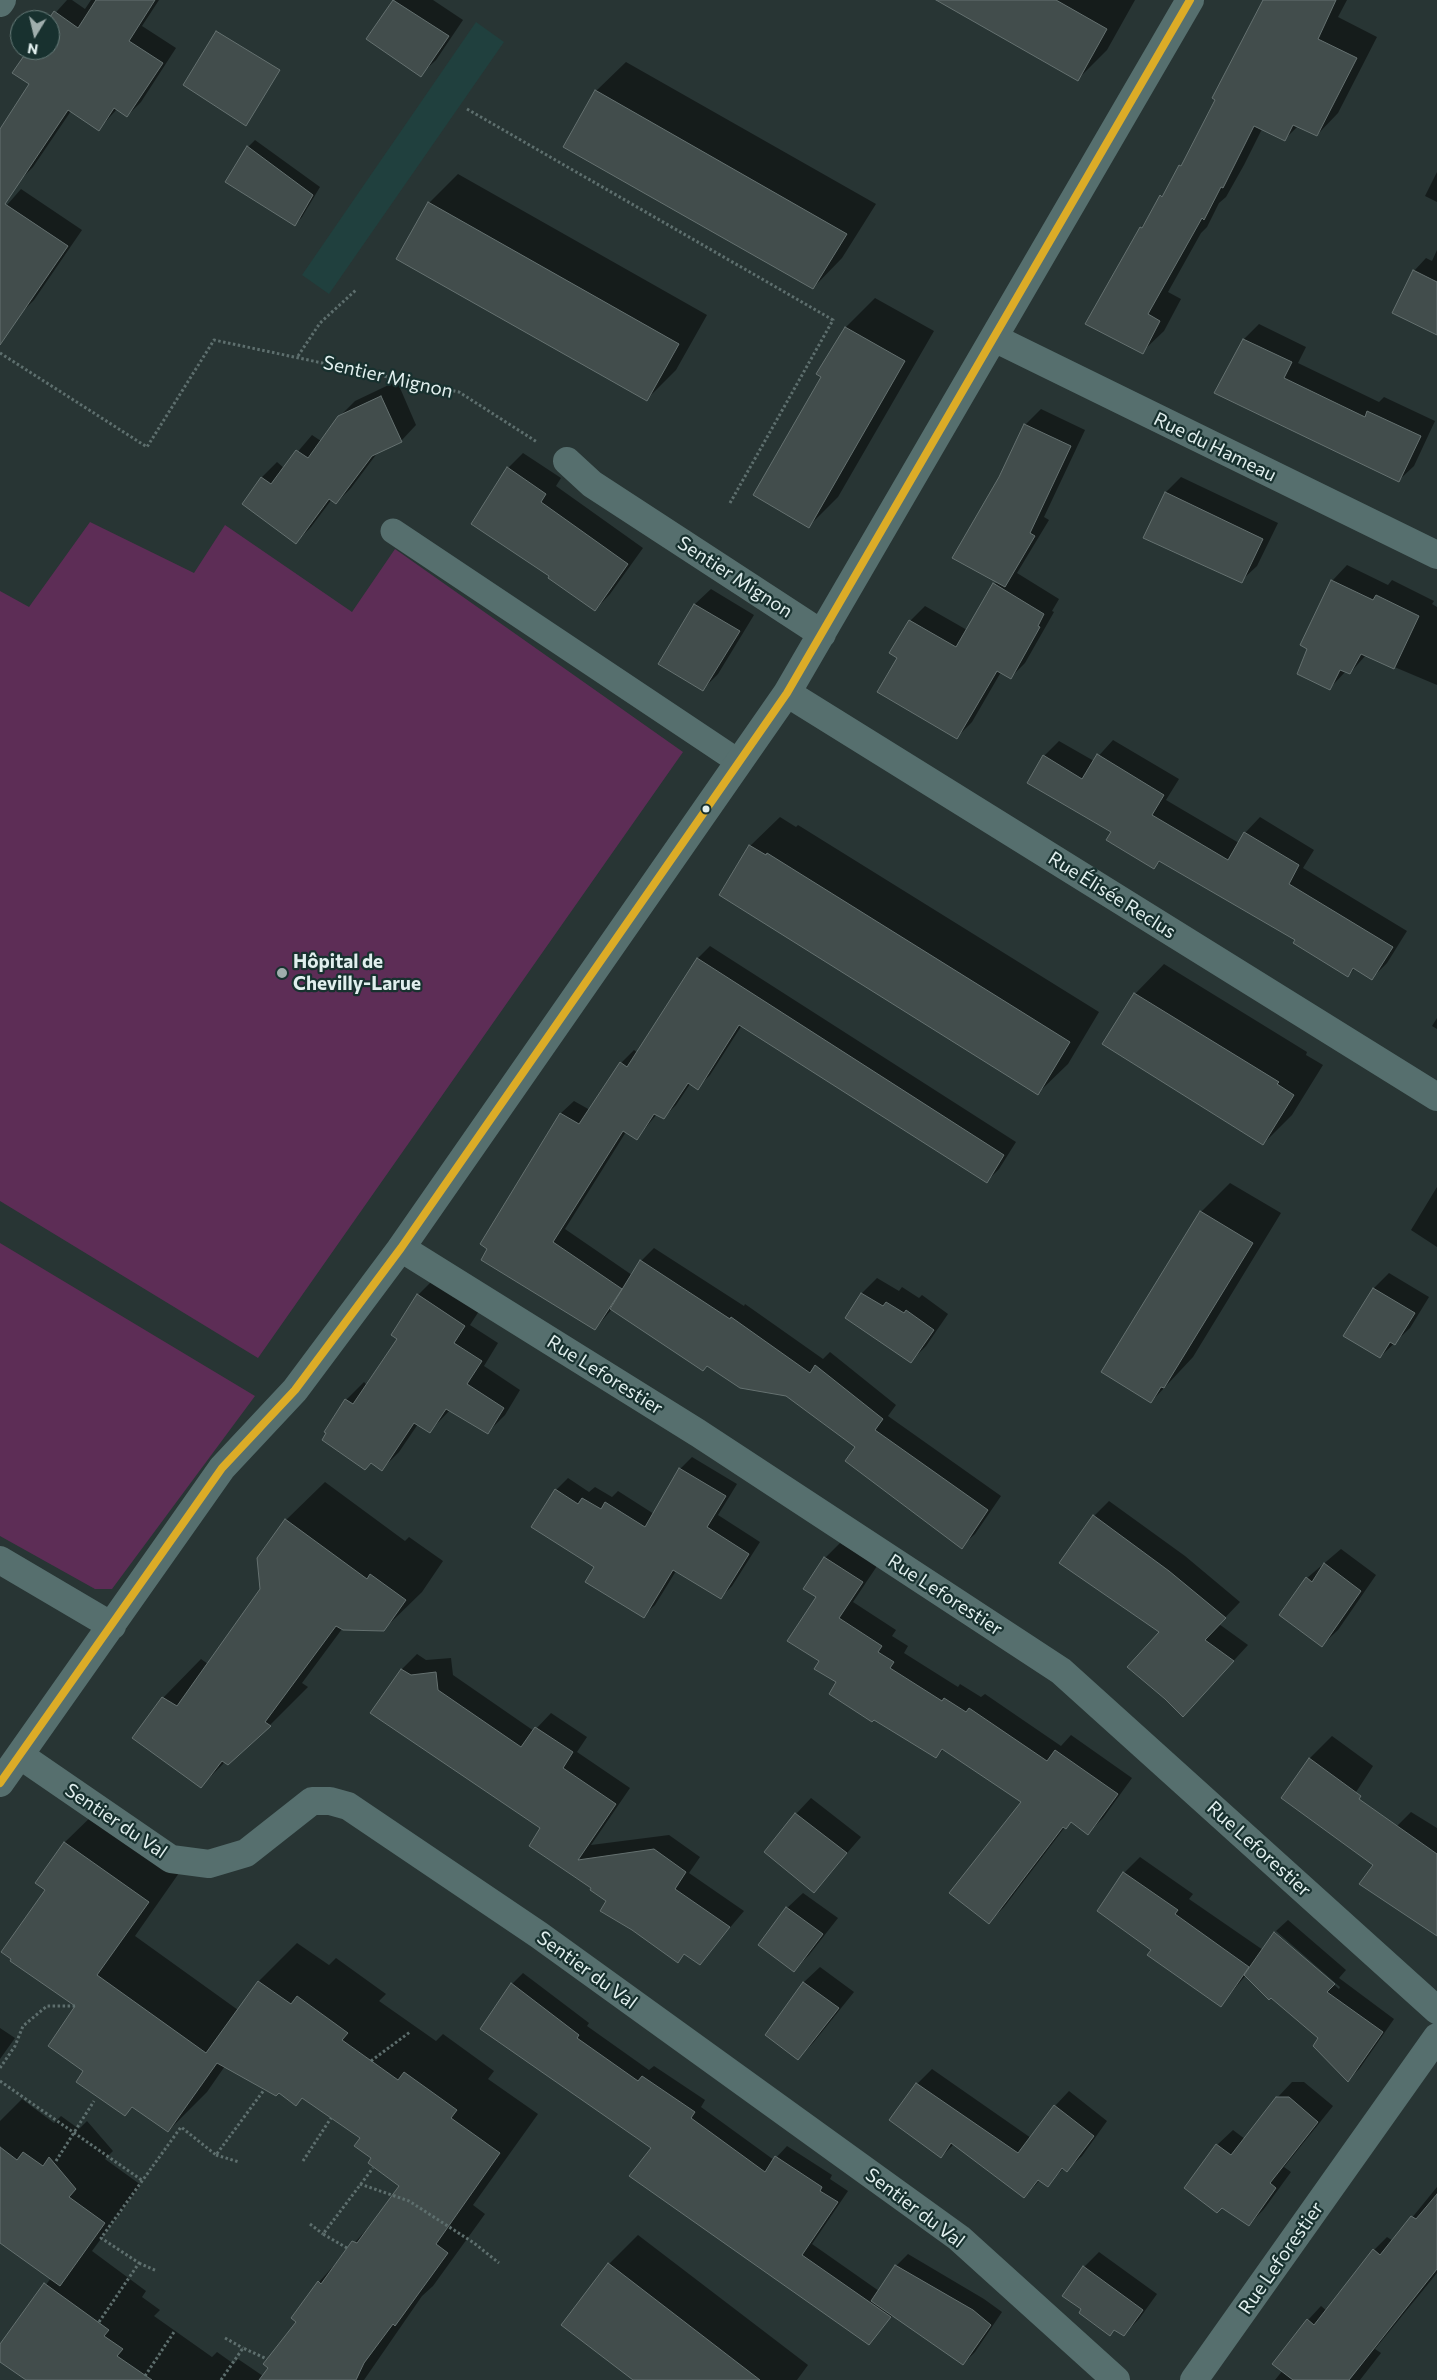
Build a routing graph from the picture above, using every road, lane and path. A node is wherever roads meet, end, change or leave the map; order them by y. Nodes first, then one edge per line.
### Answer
1 (1190, 0) edge
2 (467, 109) dead end
3 (357, 289) dead end
4 (994, 338) junction
5 (0, 353) edge
6 (298, 356) junction
7 (567, 461) joint
8 (730, 503) dead end
9 (393, 531) dead end
10 (1436, 551) edge
11 (822, 634) junction
12 (787, 693) junction
13 (739, 762) junction
14 (1437, 1097) edge
15 (401, 1248) junction
16 (0, 1560) edge
17 (112, 1626) junction
18 (21, 1756) junction
19 (0, 1783) edge
20 (75, 2006) dead end
21 (1437, 2010) edge
22 (410, 2032) dead end
23 (1437, 2037) edge
24 (371, 2061) dead end
25 (0, 2068) edge
26 (0, 2081) edge
27 (264, 2090) dead end
28 (94, 2101) dead end
29 (331, 2118) dead end
30 (72, 2133) junction
31 (216, 2155) junction
32 (56, 2161) dead end
33 (303, 2161) dead end
34 (239, 2162) dead end
35 (373, 2168) dead end
36 (143, 2181) junction
37 (360, 2184) junction
38 (310, 2224) dead end
39 (323, 2234) junction
40 (347, 2248) dead end
41 (500, 2262) dead end
42 (139, 2263) junction
43 (157, 2271) dead end
44 (98, 2322) dead end
45 (174, 2332) dead end
46 (225, 2338) dead end
47 (243, 2348) junction
48 (267, 2359) dead end
49 (145, 2376) dead end
50 (221, 2380) edge
51 (1116, 2380) edge
52 (1194, 2380) edge

1 - 4 street
2 - 8 path
3 - 6 path
4 - 10 street, Rue du Hameau
4 - 11 street
5 - 6 path, Sentier Mignon
6 - 7 path, Sentier Mignon
7 - 11 street, Sentier Mignon
9 - 13 lane
11 - 12 street
12 - 13 street
12 - 14 street, Rue Élisée Reclus
13 - 15 street
15 - 17 street
15 - 21 street, Rue Leforestier
16 - 17 street
17 - 18 street
18 - 19 street
18 - 51 street, Sentier du Val
20 - 25 path
22 - 24 path
23 - 52 street, Rue Leforestier
26 - 30 path
27 - 31 path
28 - 30 path
29 - 33 path
30 - 32 path
30 - 36 path
31 - 34 path
31 - 36 path
35 - 37 path
36 - 42 path
37 - 39 path
37 - 41 path
38 - 39 path
39 - 40 path
42 - 43 path
42 - 44 path
45 - 49 path
46 - 47 path
47 - 48 path
47 - 50 path

